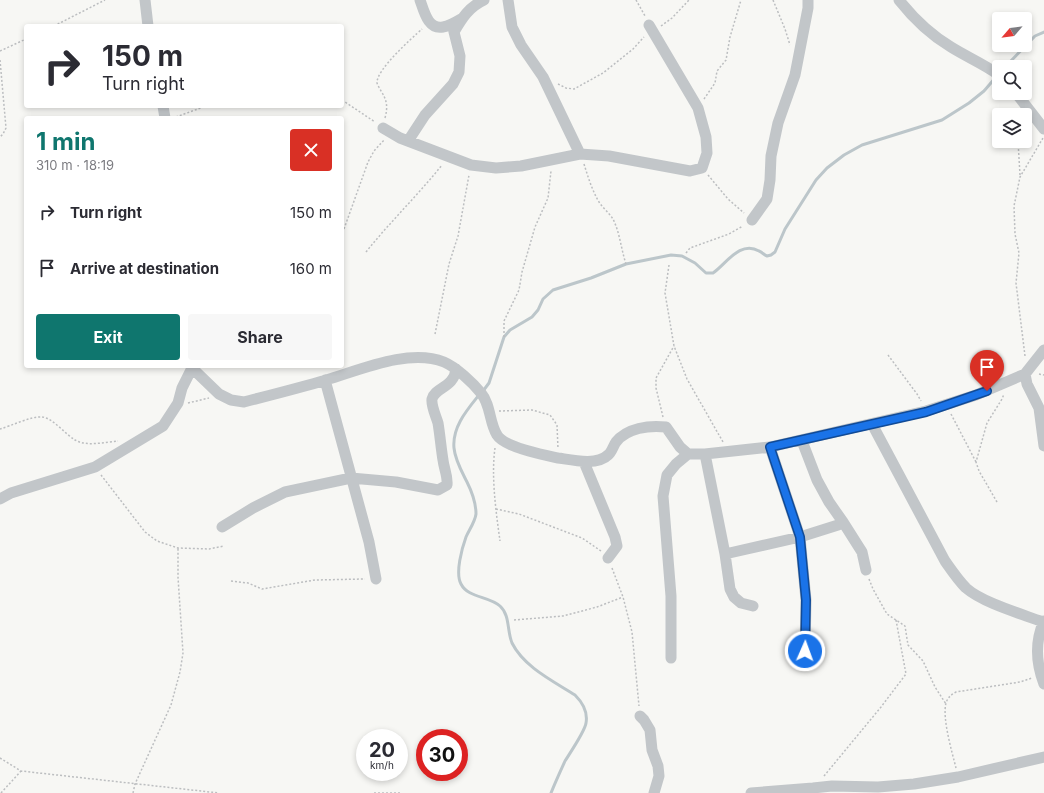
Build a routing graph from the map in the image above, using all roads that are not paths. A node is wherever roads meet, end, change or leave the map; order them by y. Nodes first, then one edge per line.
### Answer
1 (145, 0) edge
2 (420, 0) edge
3 (484, 0) edge
4 (508, 0) edge
5 (808, 0) edge
6 (899, 0) edge
7 (462, 19) junction
8 (148, 24) edge
9 (651, 29) road end
10 (992, 70) edge
11 (1021, 100) edge
12 (1044, 129) edge
13 (387, 130) road end
14 (408, 141) junction
15 (580, 154) junction
16 (752, 220) road end
17 (1044, 350) edge
18 (192, 368) edge
19 (194, 368) edge
20 (456, 369) junction
21 (1026, 372) junction
22 (325, 380) junction
23 (872, 424) junction
24 (802, 440) junction
25 (1044, 446) edge
26 (770, 447) junction
27 (688, 454) junction
28 (705, 454) junction
29 (584, 462) junction
30 (351, 478) junction
31 (0, 499) edge
32 (843, 522) junction
33 (222, 527) dead end
34 (800, 537) junction
35 (726, 554) junction
36 (608, 558) road end
37 (866, 570) road end
38 (376, 579) road end
39 (753, 606) dead end
40 (1044, 621) edge
41 (805, 651) dead end
42 (671, 658) dead end
43 (1043, 677) edge
44 (640, 716) road end
45 (1044, 757) edge
46 (813, 791) edge
47 (654, 793) edge
48 (751, 793) edge

1 - 8 street
2 - 7 street
3 - 7 street
4 - 15 street
5 - 16 street
6 - 10 street
7 - 14 street
9 - 15 street
11 - 12 street
13 - 14 street
14 - 15 street
17 - 21 street
18 - 31 street
19 - 22 street
20 - 22 street
20 - 29 street
20 - 30 street
21 - 23 street
21 - 25 street
22 - 30 street
23 - 24 street
23 - 40 street
24 - 26 street
24 - 32 street
26 - 28 street
26 - 34 street
27 - 28 street
27 - 29 street
27 - 42 street
28 - 35 street
29 - 36 street
30 - 33 street
30 - 38 street
32 - 34 street
32 - 37 street
34 - 35 street
34 - 41 street
35 - 39 street
40 - 43 street
44 - 47 street
45 - 46 street
46 - 48 street

